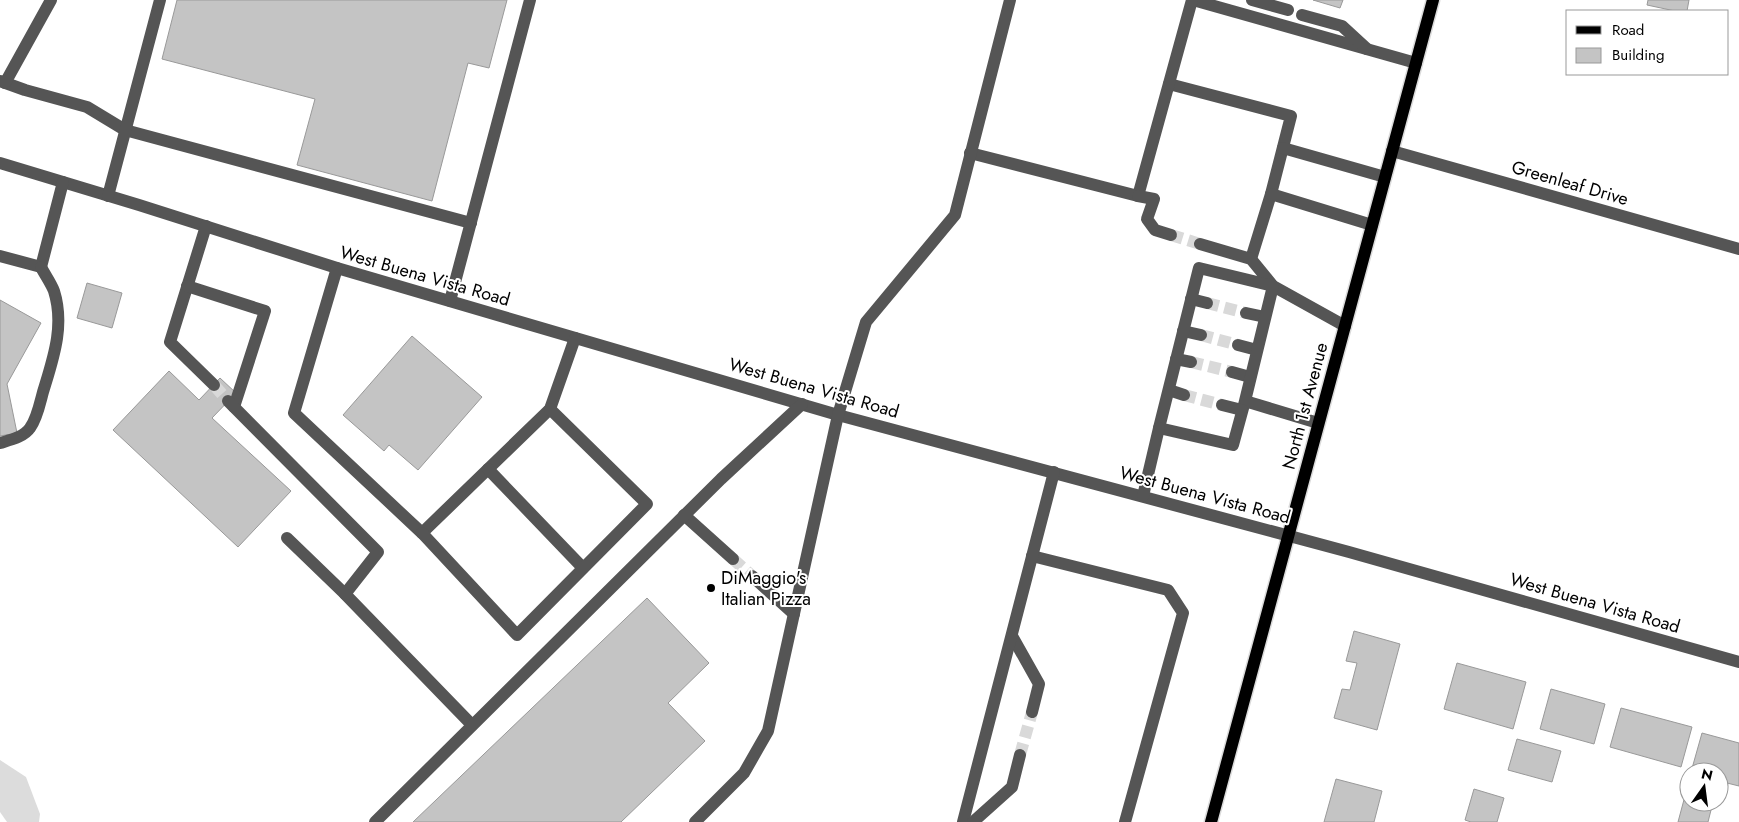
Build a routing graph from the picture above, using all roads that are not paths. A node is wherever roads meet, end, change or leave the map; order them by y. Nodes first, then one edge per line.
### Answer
1 (51, 0) edge
2 (160, 0) edge
3 (530, 0) edge
4 (1010, 0) edge
5 (1193, 0) edge
6 (1252, 0) edge
7 (1433, 0) edge
8 (1288, 10) dead end
9 (1302, 14) dead end
10 (1368, 50) junction
11 (1416, 63) junction
12 (3, 82) edge
13 (1169, 84) junction
14 (125, 130) junction
15 (1283, 148) junction
16 (1392, 151) junction
17 (970, 153) junction
18 (0, 163) edge
19 (1385, 177) junction
20 (63, 182) junction
21 (1271, 194) junction
22 (108, 196) junction
23 (1138, 196) junction
24 (471, 223) junction
25 (1372, 225) junction
26 (206, 226) junction
27 (1170, 235) tunnel mouth
28 (1200, 244) tunnel mouth
29 (1739, 249) edge
30 (0, 256) edge
31 (1251, 260) junction
32 (41, 267) junction
33 (338, 268) junction
34 (187, 286) junction
35 (1273, 286) junction
36 (1191, 299) junction
37 (450, 301) junction
38 (1207, 303) tunnel mouth
39 (1246, 313) tunnel mouth
40 (1265, 317) junction
41 (1345, 326) junction
42 (1184, 331) junction
43 (1200, 335) tunnel mouth
44 (575, 338) junction
45 (1238, 345) tunnel mouth
46 (1257, 350) junction
47 (1176, 359) junction
48 (1191, 362) tunnel mouth
49 (1232, 372) tunnel mouth
50 (1250, 377) junction
51 (214, 385) tunnel mouth
52 (1168, 390) junction
53 (1184, 395) tunnel mouth
54 (802, 404) junction
55 (1222, 405) tunnel mouth
56 (1243, 405) junction
57 (550, 409) junction
58 (838, 415) junction
59 (1318, 423) junction
60 (1159, 428) junction
61 (0, 443) edge
62 (488, 469) junction
63 (1054, 472) junction
64 (1143, 496) junction
65 (684, 515) junction
66 (422, 533) junction
67 (1287, 536) junction
68 (287, 538) dead end
69 (1032, 556) junction
70 (733, 559) tunnel mouth
71 (583, 568) junction
72 (752, 576) tunnel mouth
73 (345, 594) junction
74 (794, 614) junction
75 (1012, 636) junction
76 (1739, 662) edge
77 (1032, 712) tunnel mouth
78 (472, 725) junction
79 (1020, 754) tunnel mouth
80 (375, 822) edge
81 (695, 822) edge
82 (963, 822) edge
83 (972, 822) edge
84 (1125, 822) edge
85 (1211, 822) edge

1 - 12 street
2 - 14 street
3 - 24 street
4 - 17 street
5 - 10 street
5 - 13 street
6 - 8 street
7 - 11 main road, North 1st Avenue
9 - 10 street
10 - 11 street
11 - 16 main road, North 1st Avenue
12 - 14 street
13 - 15 street
13 - 23 street
14 - 22 street
14 - 24 street
15 - 19 street
15 - 21 street
16 - 19 main road, North 1st Avenue
16 - 29 street, Greenleaf Drive
17 - 23 street
17 - 58 street
18 - 20 street, West Buena Vista Road
19 - 25 main road, North 1st Avenue
20 - 22 street, West Buena Vista Road
20 - 32 street
21 - 25 street
21 - 31 street
22 - 26 street, West Buena Vista Road
23 - 27 street
24 - 37 street
25 - 41 main road, North 1st Avenue
26 - 33 street, West Buena Vista Road
26 - 34 street
28 - 31 street
30 - 32 street
31 - 35 street
32 - 61 street
33 - 37 street, West Buena Vista Road
33 - 66 street
34 - 51 street
34 - 73 street
35 - 36 street
35 - 40 street
35 - 41 street
36 - 38 street
36 - 42 street
37 - 44 street, West Buena Vista Road
39 - 40 street
40 - 46 street
41 - 59 main road, North 1st Avenue
42 - 43 street
42 - 47 street
44 - 54 street, West Buena Vista Road
44 - 57 street
45 - 46 street
46 - 50 street
47 - 48 street
47 - 52 street
49 - 50 street
50 - 56 street
52 - 53 street
52 - 60 street
54 - 58 street, West Buena Vista Road
54 - 65 street
55 - 56 street
56 - 59 street
56 - 60 street
57 - 62 street
57 - 71 street
58 - 63 street, West Buena Vista Road
58 - 74 street
59 - 67 main road, North 1st Avenue
60 - 64 street
62 - 66 street
62 - 71 street
63 - 64 street, West Buena Vista Road
63 - 69 street
64 - 67 street, West Buena Vista Road
65 - 70 street
65 - 78 street
66 - 71 street
67 - 76 street, West Buena Vista Road
67 - 85 main road, North 1st Avenue
68 - 73 street
69 - 75 street
69 - 84 street
72 - 74 street
73 - 78 street
74 - 81 street
75 - 77 street
75 - 82 street
78 - 80 street
79 - 83 street

